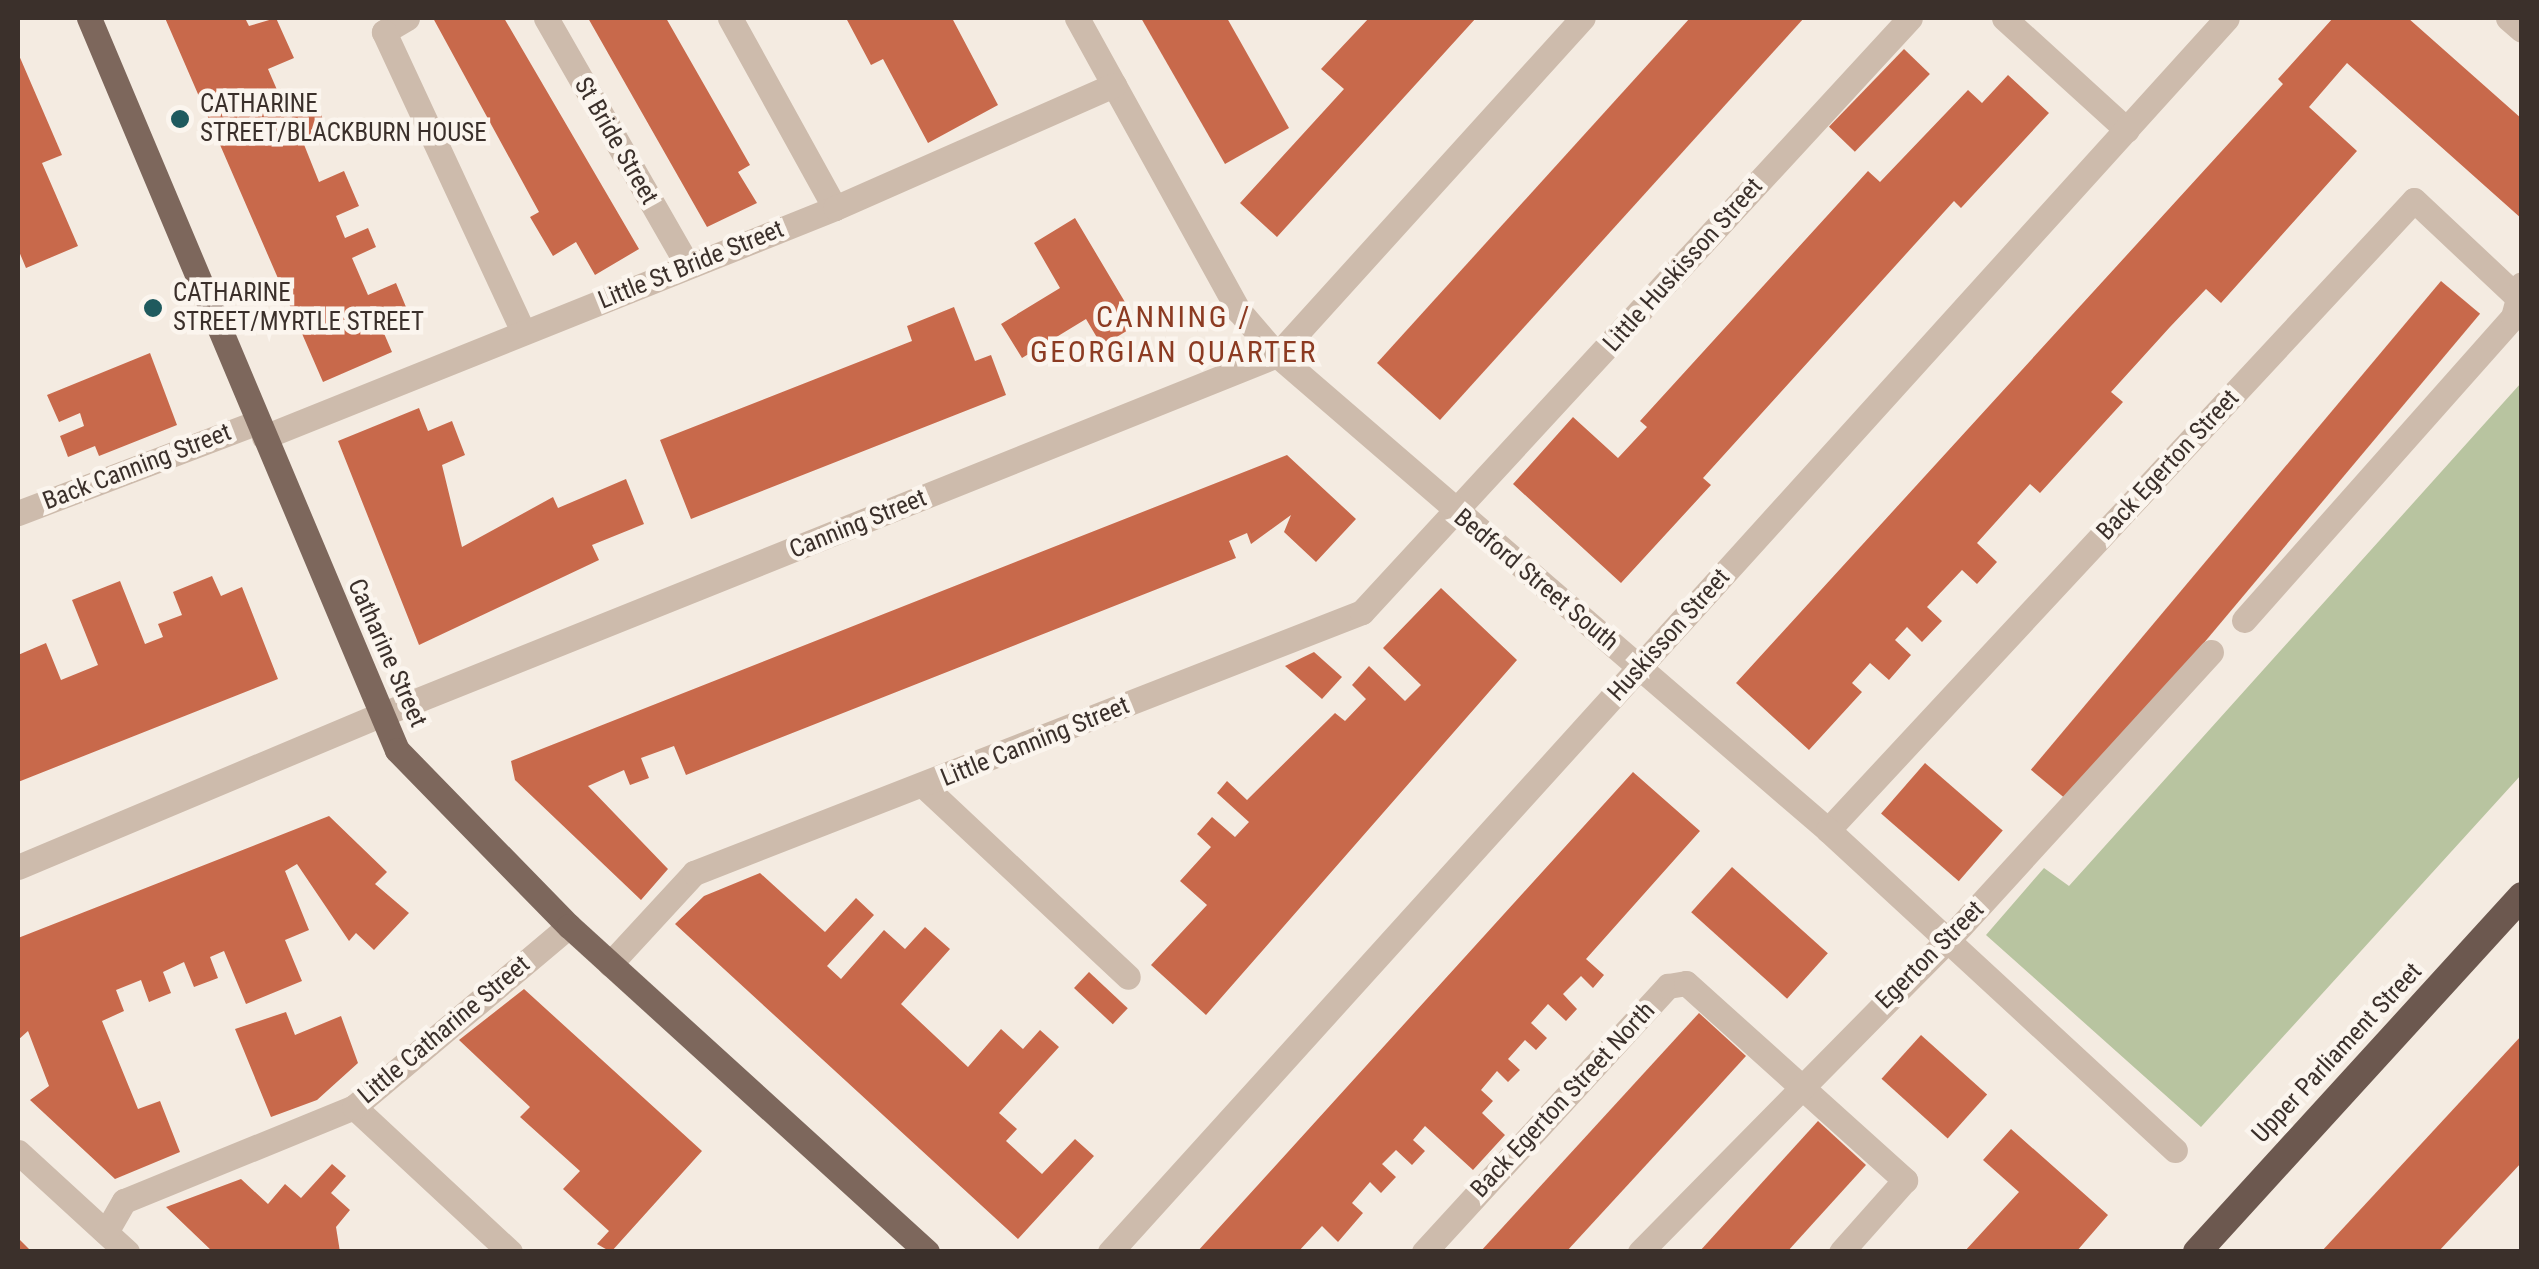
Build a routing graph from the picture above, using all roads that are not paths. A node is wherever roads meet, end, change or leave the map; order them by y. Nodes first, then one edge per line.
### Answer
1 (89, 18) edge
2 (407, 18) edge
3 (546, 18) edge
4 (730, 18) edge
5 (1076, 18) edge
6 (1583, 18) edge
7 (1910, 18) edge
8 (2004, 18) edge
9 (2227, 18) edge
10 (2508, 18) edge
11 (2522, 30) edge
12 (1114, 85) junction
13 (2127, 130) junction
14 (834, 208) junction
15 (687, 264) junction
16 (2517, 288) edge
17 (523, 332) junction
18 (1277, 355) junction
19 (260, 429) junction
20 (18, 513) edge
21 (1457, 514) junction
22 (2244, 620) dead end
23 (2212, 652) dead end
24 (1639, 668) junction
25 (378, 716) junction
26 (924, 786) junction
27 (1828, 830) junction
28 (18, 867) edge
29 (2522, 896) edge
30 (569, 926) junction
31 (1948, 940) junction
32 (610, 964) junction
33 (1128, 978) dead end
34 (1802, 1083) junction
35 (354, 1107) junction
36 (2175, 1150) dead end
37 (18, 1152) edge
38 (106, 1232) junction
39 (128, 1252) edge
40 (510, 1252) edge
41 (927, 1252) edge
42 (1110, 1252) edge
43 (1424, 1252) edge
44 (1640, 1252) edge
45 (1841, 1252) edge
46 (2197, 1252) edge

1 - 19 main road, Catharine Street
2 - 17 street
3 - 15 street, St Bride Street
4 - 14 street
5 - 12 street, Bedford Street South
6 - 18 street, Canning Street
7 - 21 street, Little Huskisson Street
8 - 13 street
9 - 13 street, Huskisson Street
10 - 11 street
12 - 14 street, Little St Bride Street
12 - 18 street, Bedford Street South
13 - 24 street, Huskisson Street
14 - 15 street, Little St Bride Street
15 - 17 street, Little St Bride Street
16 - 22 street
16 - 27 street, Back Egerton Street
17 - 19 street, Little St Bride Street
18 - 21 street, Bedford Street South
18 - 25 street, Canning Street
19 - 20 street, Back Canning Street
19 - 25 main road, Catharine Street
21 - 24 street, Bedford Street South
21 - 26 street, Little Canning Street
23 - 31 street, Egerton Street
24 - 27 street, Bedford Street South
24 - 42 street, Huskisson Street
25 - 28 street, Canning Street
25 - 30 main road, Catharine Street
26 - 32 street, Little Canning Street
26 - 33 street
27 - 31 street, Bedford Street South
29 - 46 highway, Upper Parliament Street
30 - 32 main road, Catharine Street
30 - 35 street, Little Catharine Street
31 - 34 street, Egerton Street
31 - 36 street, Bedford Street South
32 - 41 main road, Catharine Street
34 - 43 street, Back Egerton Street North
34 - 44 street, Egerton Street
34 - 45 street
35 - 38 street, Little Catharine Street
35 - 40 street
37 - 38 street
38 - 39 street

